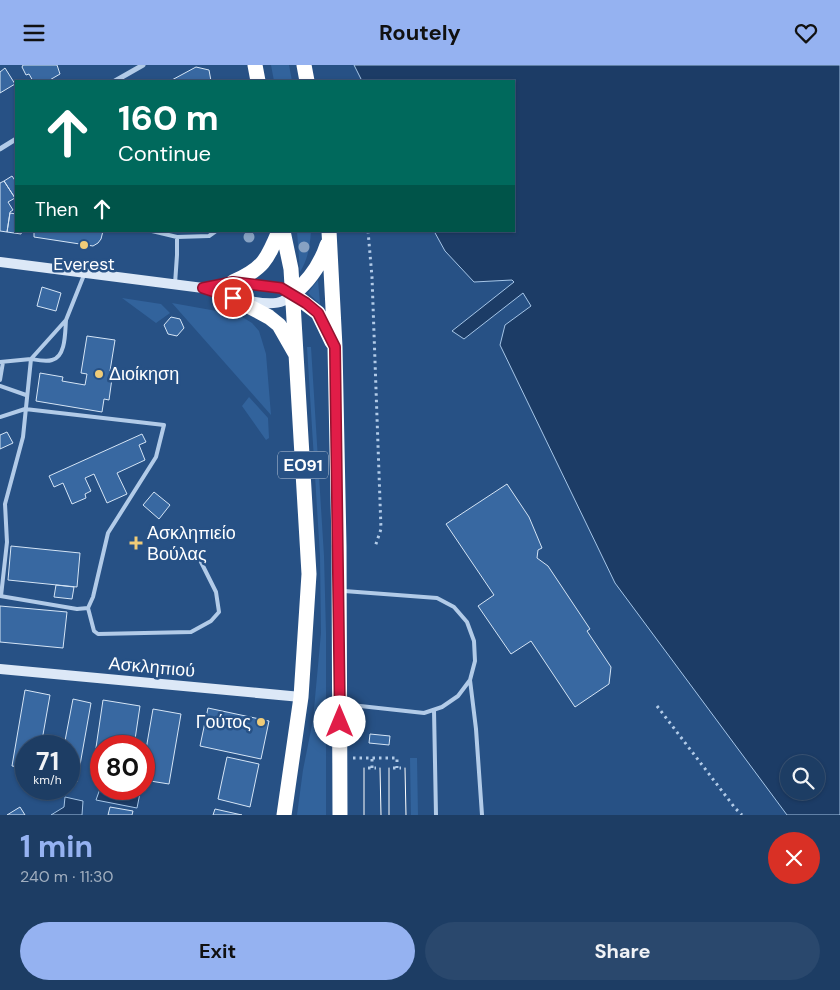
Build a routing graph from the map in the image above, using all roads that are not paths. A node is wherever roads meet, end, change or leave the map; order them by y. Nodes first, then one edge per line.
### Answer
1 (143, 65) edge
2 (255, 65) edge
3 (304, 65) edge
4 (117, 80) edge
5 (258, 80) edge
6 (307, 80) edge
7 (15, 140) edge
8 (0, 149) edge
9 (156, 232) edge
10 (215, 232) edge
11 (278, 232) edge
12 (283, 232) edge
13 (329, 235) edge
14 (176, 237) junction
15 (0, 262) edge
16 (85, 273) junction
17 (233, 282) junction
18 (175, 284) junction
19 (203, 288) junction
20 (293, 294) junction
21 (233, 298) junction
22 (66, 320) junction
23 (335, 347) junction
24 (297, 357) junction
25 (31, 359) junction
26 (2, 362) edge
27 (0, 380) edge
28 (0, 386) edge
29 (26, 395) junction
30 (25, 409) junction
31 (0, 417) edge
32 (5, 504) junction
33 (0, 507) edge
34 (197, 554) dead end
35 (339, 591) junction
36 (0, 596) edge
37 (88, 608) junction
38 (0, 669) edge
39 (470, 679) junction
40 (302, 697) junction
41 (340, 704) junction
42 (434, 710) junction
43 (284, 815) edge
44 (340, 815) edge
45 (436, 815) edge
46 (482, 815) edge

1 - 4 street
2 - 5 highway
3 - 6 highway
7 - 8 street
9 - 14 lane
10 - 14 lane
11 - 17 highway
12 - 20 highway, ΕΟ91
13 - 20 highway
13 - 23 highway, ΕΟ91
14 - 18 lane
15 - 16 street
16 - 18 street
16 - 22 lane
17 - 19 street
17 - 20 street
18 - 19 street
19 - 21 street
20 - 21 street
20 - 23 highway
20 - 24 highway, ΕΟ91
21 - 24 highway
22 - 25 lane
22 - 25 lane
23 - 35 highway, ΕΟ91
24 - 40 highway, ΕΟ91
25 - 26 lane
25 - 29 lane
26 - 27 lane
28 - 29 lane
29 - 30 lane
30 - 31 lane
30 - 32 lane
30 - 37 lane
32 - 33 lane
32 - 36 lane
34 - 37 lane
35 - 39 lane
35 - 41 highway, ΕΟ91
36 - 37 lane
38 - 40 street, Ασκληπιού
39 - 42 lane
39 - 46 lane
40 - 43 highway, ΕΟ91
41 - 42 lane
41 - 44 highway, ΕΟ91
42 - 45 lane

